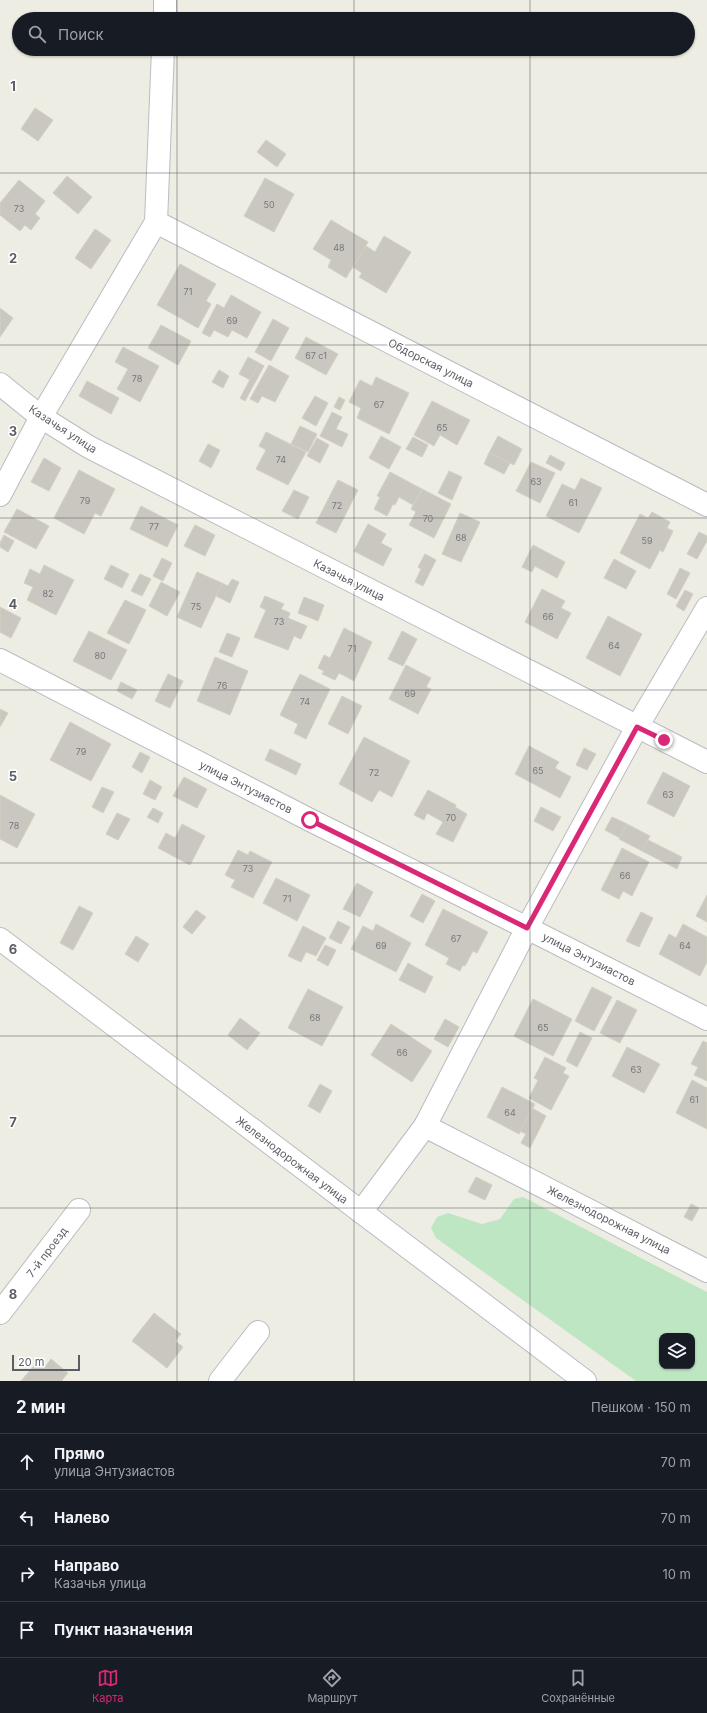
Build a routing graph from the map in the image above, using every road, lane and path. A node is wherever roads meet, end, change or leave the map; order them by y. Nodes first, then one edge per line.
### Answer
1 (165, 0) edge
2 (165, 12) edge
3 (163, 56) edge
4 (156, 222) junction
5 (0, 384) edge
6 (41, 417) junction
7 (0, 494) edge
8 (707, 505) edge
9 (707, 608) edge
10 (0, 660) edge
11 (637, 727) junction
12 (707, 762) edge
13 (527, 928) junction
14 (4, 949) edge
15 (707, 1019) edge
16 (425, 1126) junction
17 (79, 1210) dead end
18 (361, 1212) junction
19 (707, 1270) edge
20 (0, 1314) edge
21 (258, 1332) dead end
22 (220, 1381) edge
23 (585, 1381) edge

1 - 2 street
3 - 4 street
4 - 6 street
4 - 8 street, Обдорская улица
5 - 6 street, Казачья улица
6 - 7 street
6 - 11 street, Казачья улица
9 - 11 street
10 - 13 street, улица Энтузиастов
11 - 12 street, Казачья улица
11 - 13 street
13 - 15 street, улица Энтузиастов
13 - 16 street
14 - 18 street, Железнодорожная улица
16 - 18 street
16 - 19 street, Железнодорожная улица
17 - 20 street, 7-й проезд
18 - 23 street, Железнодорожная улица
21 - 22 street

